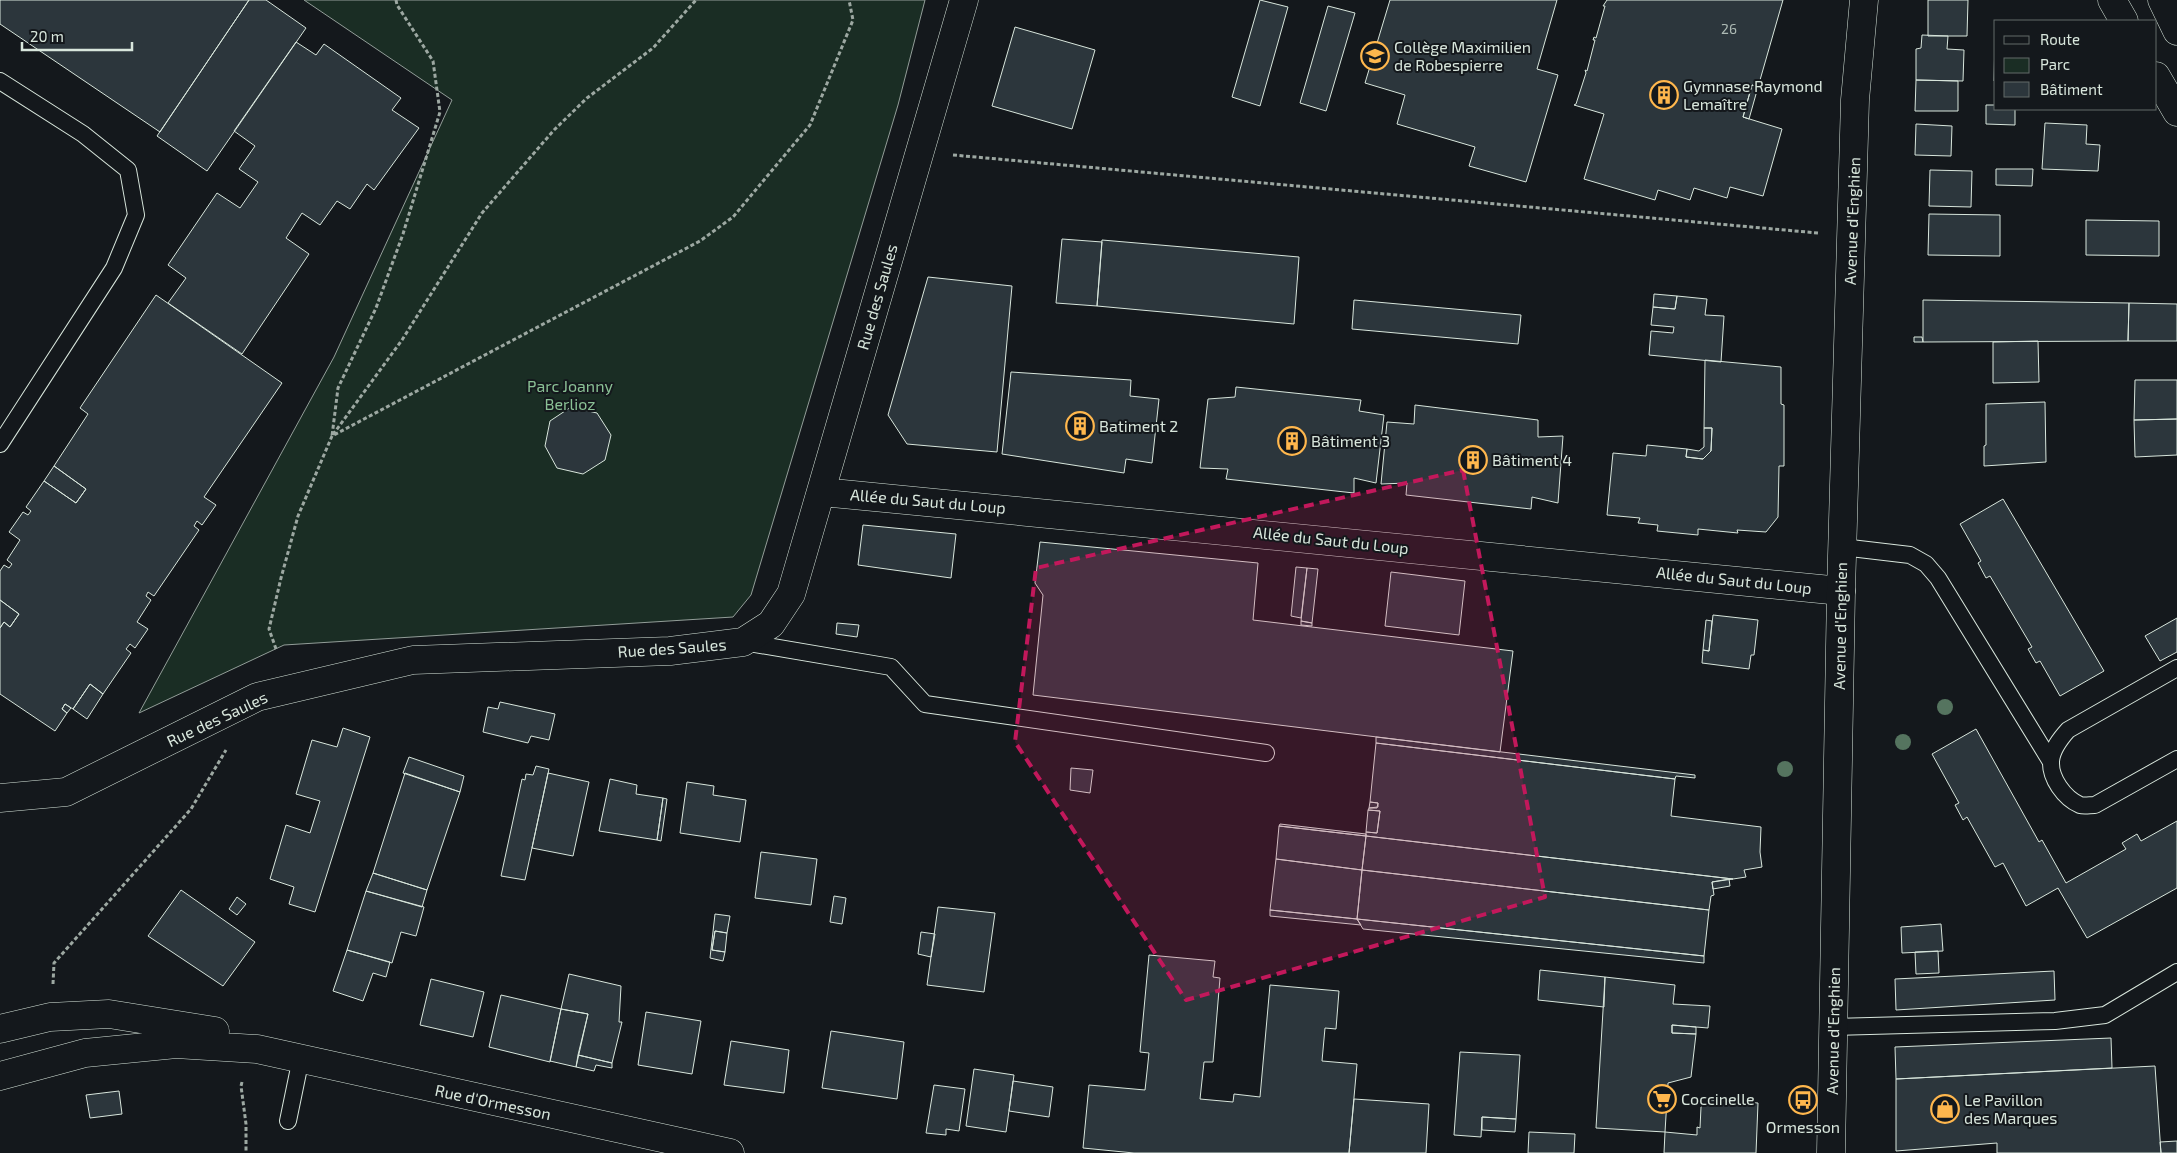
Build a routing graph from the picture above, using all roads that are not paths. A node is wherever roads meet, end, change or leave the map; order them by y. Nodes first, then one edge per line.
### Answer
1 (964, 0) edge
2 (1846, 0) edge
3 (1864, 0) edge
4 (2112, 0) edge
5 (2162, 0) edge
6 (2123, 20) edge
7 (2177, 31) edge
8 (2157, 78) edge
9 (0, 81) edge
10 (1855, 100) junction
11 (2177, 112) edge
12 (0, 444) edge
13 (822, 492) junction
14 (1842, 547) junction
15 (1840, 591) junction
16 (743, 642) junction
17 (2177, 668) edge
18 (1266, 753) dead end
19 (2177, 759) edge
20 (2051, 762) junction
21 (0, 798) edge
22 (2177, 972) edge
23 (1833, 1027) junction
24 (0, 1029) edge
25 (257, 1049) junction
26 (301, 1058) junction
27 (0, 1076) edge
28 (288, 1121) dead end
29 (730, 1153) edge
30 (1831, 1153) edge

1 - 13 street, Rue des Saules
2 - 10 street, Avenue d'Enghien
3 - 10 street, Avenue d'Enghien
4 - 6 street
5 - 7 street
8 - 11 street
9 - 12 lane
10 - 14 street, Avenue d'Enghien
13 - 15 street, Allée du Saut du Loup
13 - 16 street, Rue des Saules
14 - 15 street, Avenue d'Enghien
14 - 20 lane
15 - 23 street, Avenue d'Enghien
16 - 18 lane
16 - 21 street, Rue des Saules
17 - 20 lane
19 - 20 lane
22 - 23 lane
23 - 30 street, Avenue d'Enghien
24 - 25 street, Rue d'Ormesson
25 - 26 street, Rue d'Ormesson
25 - 27 street, Rue d'Ormesson
26 - 28 lane
26 - 29 street, Rue d'Ormesson

